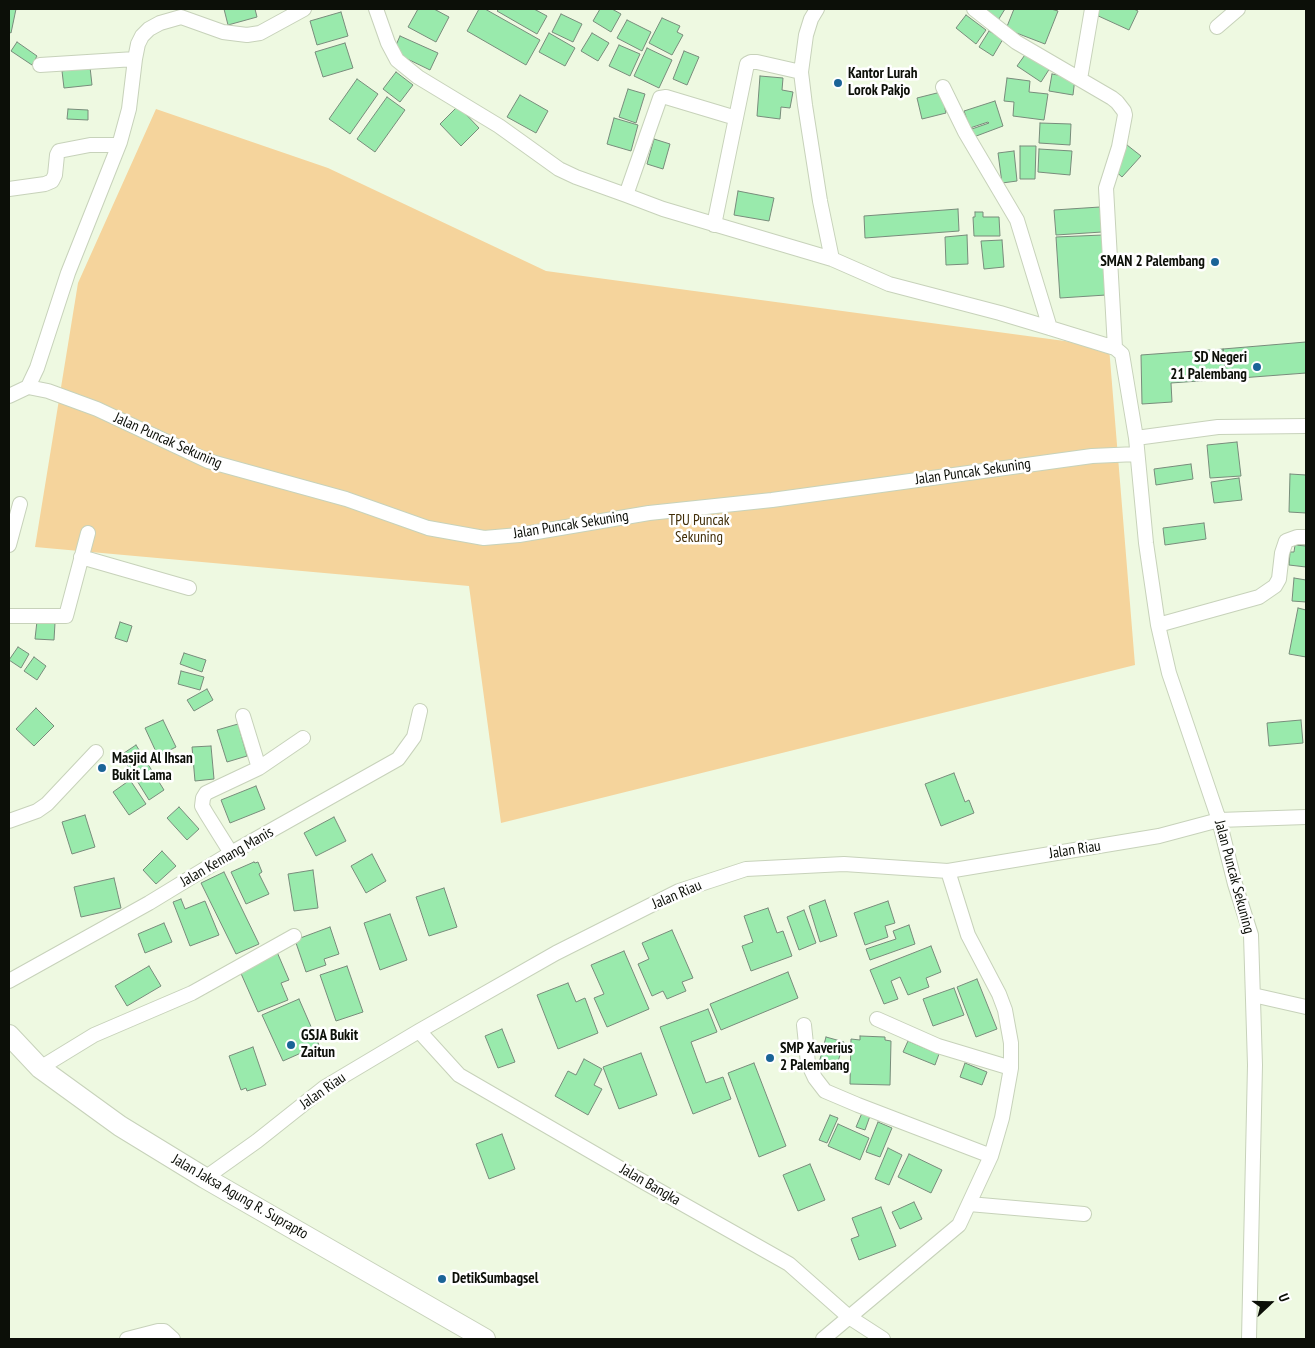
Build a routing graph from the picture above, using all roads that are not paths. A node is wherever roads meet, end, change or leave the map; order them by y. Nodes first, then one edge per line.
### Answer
1 (304, 9) edge
2 (376, 9) edge
3 (816, 9) edge
4 (974, 9) edge
5 (1092, 9) edge
6 (1238, 9) edge
7 (1217, 27) dead end
8 (135, 59) junction
9 (40, 64) dead end
10 (801, 72) junction
11 (1080, 79) junction
12 (943, 87) dead end
13 (736, 118) junction
14 (118, 145) junction
15 (9, 189) edge
16 (626, 194) junction
17 (714, 224) junction
18 (832, 259) junction
19 (1050, 328) junction
20 (1115, 348) junction
21 (28, 387) junction
22 (9, 396) edge
23 (1306, 426) edge
24 (1136, 438) junction
25 (1137, 454) junction
26 (20, 504) dead end
27 (88, 533) dead end
28 (1306, 537) edge
29 (9, 545) edge
30 (81, 557) junction
31 (189, 588) dead end
32 (9, 616) edge
33 (1158, 625) junction
34 (420, 711) dead end
35 (243, 716) dead end
36 (303, 738) dead end
37 (96, 752) dead end
38 (259, 768) junction
39 (1306, 817) edge
40 (1219, 820) junction
41 (9, 821) edge
42 (231, 854) junction
43 (948, 871) junction
44 (294, 936) dead end
45 (9, 981) edge
46 (1253, 996) junction
47 (1306, 1007) edge
48 (877, 1019) dead end
49 (804, 1025) dead end
50 (419, 1031) junction
51 (9, 1035) edge
52 (40, 1068) junction
53 (1011, 1068) junction
54 (991, 1156) junction
55 (206, 1178) junction
56 (969, 1204) junction
57 (1084, 1214) dead end
58 (849, 1317) junction
59 (127, 1339) edge
60 (172, 1339) edge
61 (485, 1339) edge
62 (823, 1339) edge
63 (883, 1339) edge
64 (1249, 1339) edge

1 - 8 street
2 - 16 street
3 - 10 street
4 - 11 street
5 - 11 street
6 - 7 street
8 - 9 street
8 - 14 street
10 - 13 street
10 - 18 street
11 - 20 street
12 - 19 street
13 - 16 street
13 - 17 street
14 - 15 street
14 - 21 street
16 - 17 street
17 - 18 street
18 - 19 street
19 - 20 street
20 - 24 street, Jalan Puncak Sekuning
21 - 22 street
21 - 25 street, Jalan Puncak Sekuning
23 - 24 street
24 - 25 street, Jalan Puncak Sekuning
25 - 33 street, Jalan Puncak Sekuning
26 - 29 street
27 - 30 street
28 - 33 street
30 - 31 street
30 - 32 street
33 - 40 street, Jalan Puncak Sekuning
34 - 42 street, Jalan Kemang Manis
35 - 38 street
36 - 38 street
37 - 41 street
38 - 42 street
39 - 40 street, Jalan Riau
40 - 43 street, Jalan Riau
40 - 46 street, Jalan Puncak Sekuning
42 - 45 street, Jalan Kemang Manis
43 - 50 street, Jalan Riau
43 - 53 street
44 - 52 street
46 - 47 street
46 - 64 street, Jalan Puncak Sekuning
48 - 53 street
49 - 54 street
50 - 55 street, Jalan Riau
50 - 58 street, Jalan Bangka
51 - 52 main road, Jalan Jaksa Agung R. Suprapto
52 - 55 main road, Jalan Jaksa Agung R. Suprapto
53 - 54 street
54 - 56 street
55 - 61 main road, Jalan Jaksa Agung R. Suprapto
56 - 57 street
56 - 58 street
58 - 62 street
58 - 63 street, Jalan Bangka
59 - 60 street

